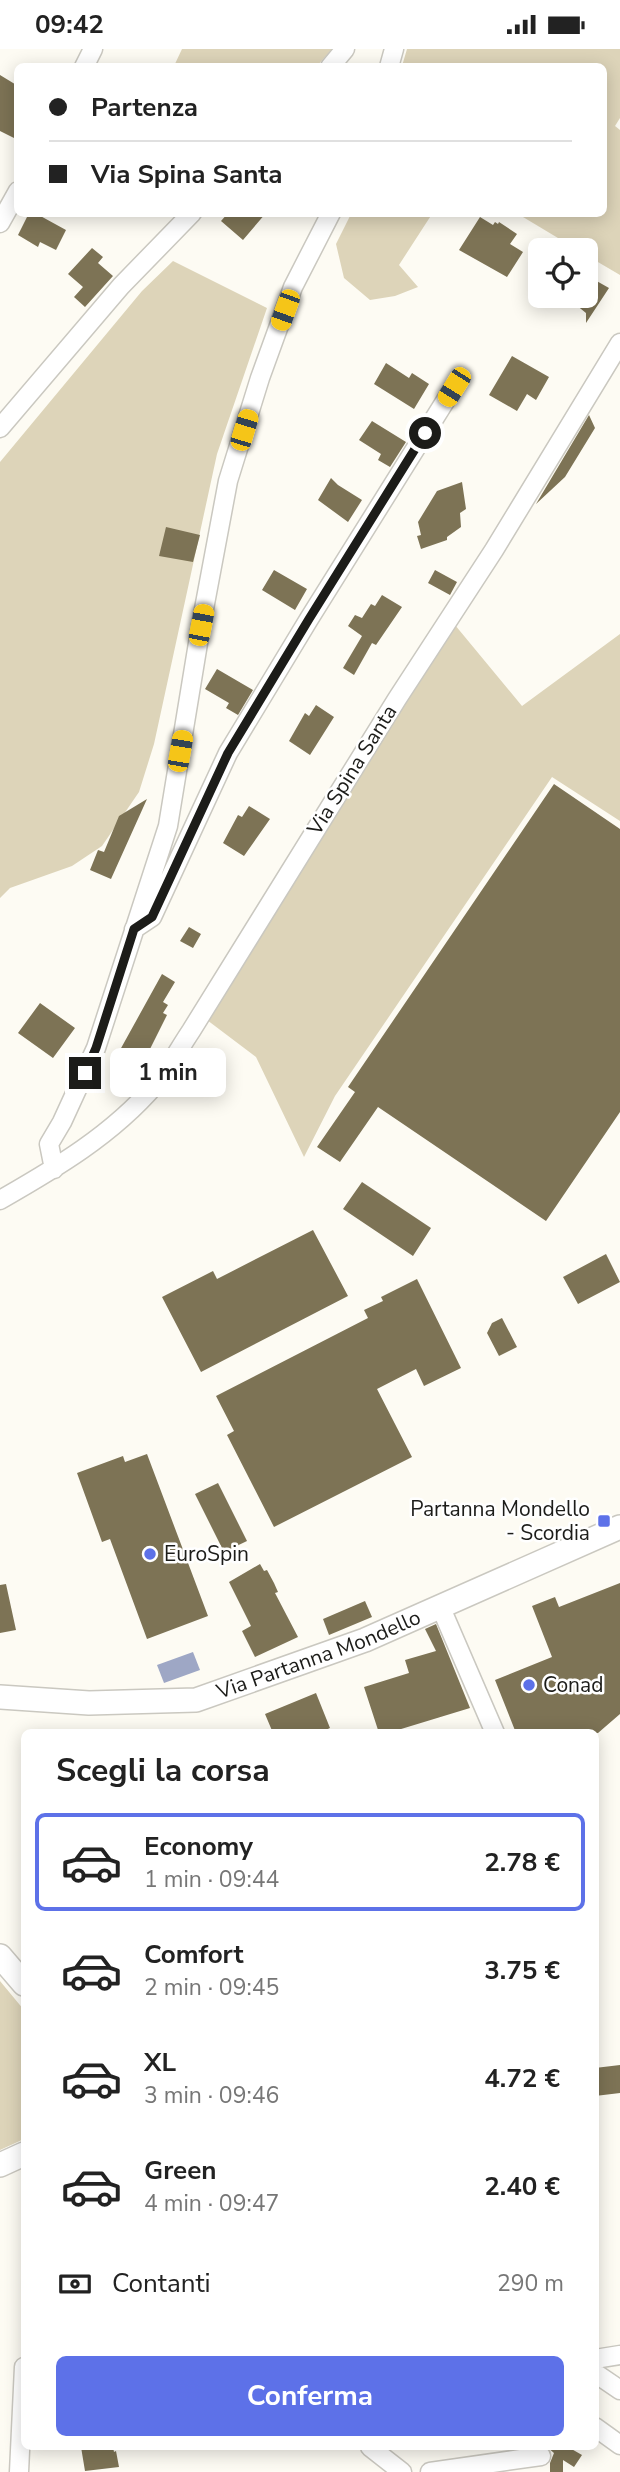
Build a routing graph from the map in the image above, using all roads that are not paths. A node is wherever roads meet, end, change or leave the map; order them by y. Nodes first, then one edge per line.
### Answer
1 (345, 49) edge
2 (333, 63) edge
3 (14, 198) edge
4 (188, 217) edge
5 (329, 217) edge
6 (0, 223) edge
7 (620, 343) edge
8 (454, 387) dead end
9 (0, 428) edge
10 (134, 929) junction
11 (54, 1169) junction
12 (0, 1201) edge
13 (620, 1527) edge
14 (441, 1608) junction
15 (0, 1697) edge
16 (493, 1729) edge
17 (0, 1954) edge
18 (21, 1970) edge
19 (21, 1980) edge
20 (21, 2155) edge
21 (0, 2165) edge
22 (620, 2355) edge
23 (599, 2359) edge
24 (599, 2376) edge
25 (620, 2390) edge
26 (21, 2430) edge
27 (599, 2430) edge
28 (620, 2445) edge
29 (374, 2450) edge
30 (541, 2458) edge
31 (19, 2472) edge
32 (402, 2472) edge
33 (430, 2472) edge

1 - 2 street
3 - 6 street
4 - 9 street
5 - 10 street
7 - 11 street, Via Spina Santa
8 - 10 street
10 - 11 street
11 - 12 street, Via Spina Santa
13 - 14 main road, Via Partanna Mondello
14 - 15 main road, Via Partanna Mondello
14 - 16 street
17 - 18 street
17 - 19 main road
20 - 21 main road
22 - 23 street
24 - 25 street
26 - 31 street
27 - 28 street
29 - 32 street
30 - 33 street

